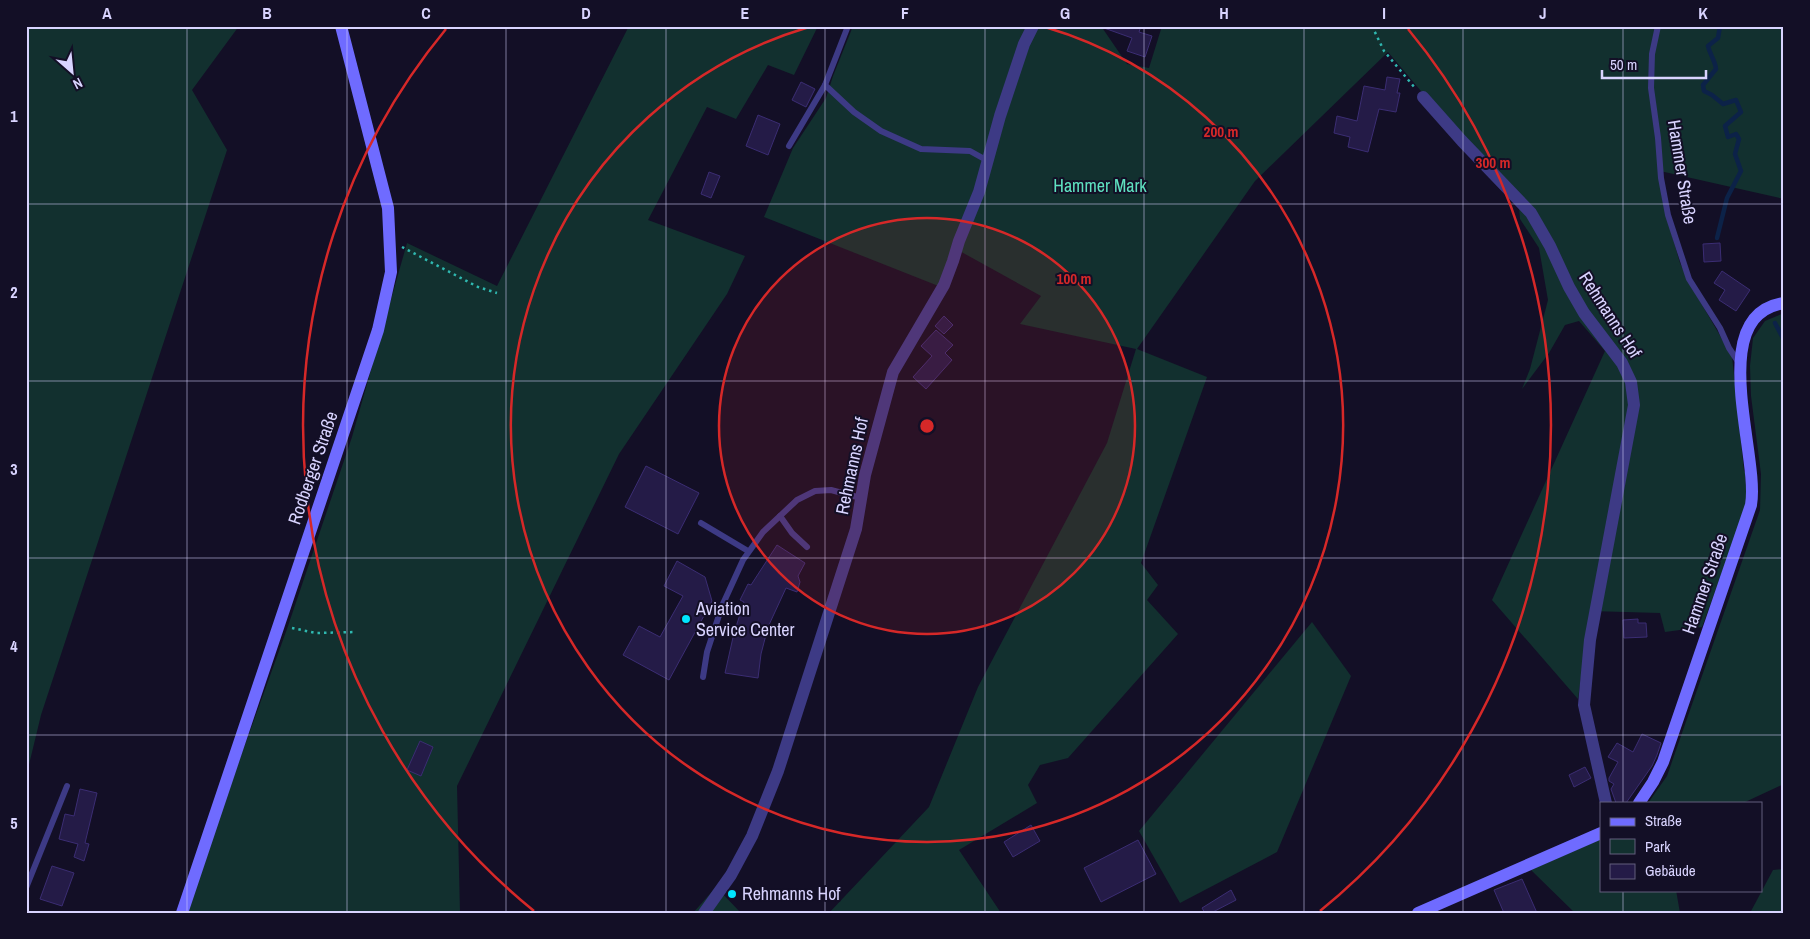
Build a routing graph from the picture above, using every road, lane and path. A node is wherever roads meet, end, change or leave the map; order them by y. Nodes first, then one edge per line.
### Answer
1 (342, 26) edge
2 (848, 26) edge
3 (1033, 26) edge
4 (1372, 26) edge
5 (1658, 26) edge
6 (825, 85) junction
7 (1423, 97) joint
8 (789, 146) dead end
9 (988, 161) junction
10 (390, 245) junction
11 (497, 294) dead end
12 (1784, 303) edge
13 (1741, 367) junction
14 (862, 498) junction
15 (780, 516) junction
16 (701, 524) dead end
17 (807, 547) dead end
18 (748, 550) junction
19 (278, 625) junction
20 (355, 632) dead end
21 (703, 677) dead end
22 (67, 786) dead end
23 (1606, 802) edge
24 (1640, 802) edge
25 (1600, 832) edge
26 (26, 888) edge
27 (182, 913) edge
28 (704, 913) edge
29 (1418, 913) edge

1 - 10 street, Rodberger Straße
2 - 6 lane
3 - 9 street, Rehmanns Hof
4 - 7 path
5 - 13 lane, Hammer Straße
6 - 8 lane
6 - 9 lane
7 - 23 street, Rehmanns Hof
9 - 14 street, Rehmanns Hof
10 - 11 path
10 - 19 street, Rodberger Straße
12 - 13 street, Hammer Straße
13 - 24 street, Hammer Straße
14 - 15 lane
14 - 28 street, Rehmanns Hof
15 - 17 lane
15 - 18 lane
16 - 18 lane
18 - 21 lane
19 - 20 path
19 - 27 street, Rodberger Straße
22 - 26 lane
25 - 29 street

